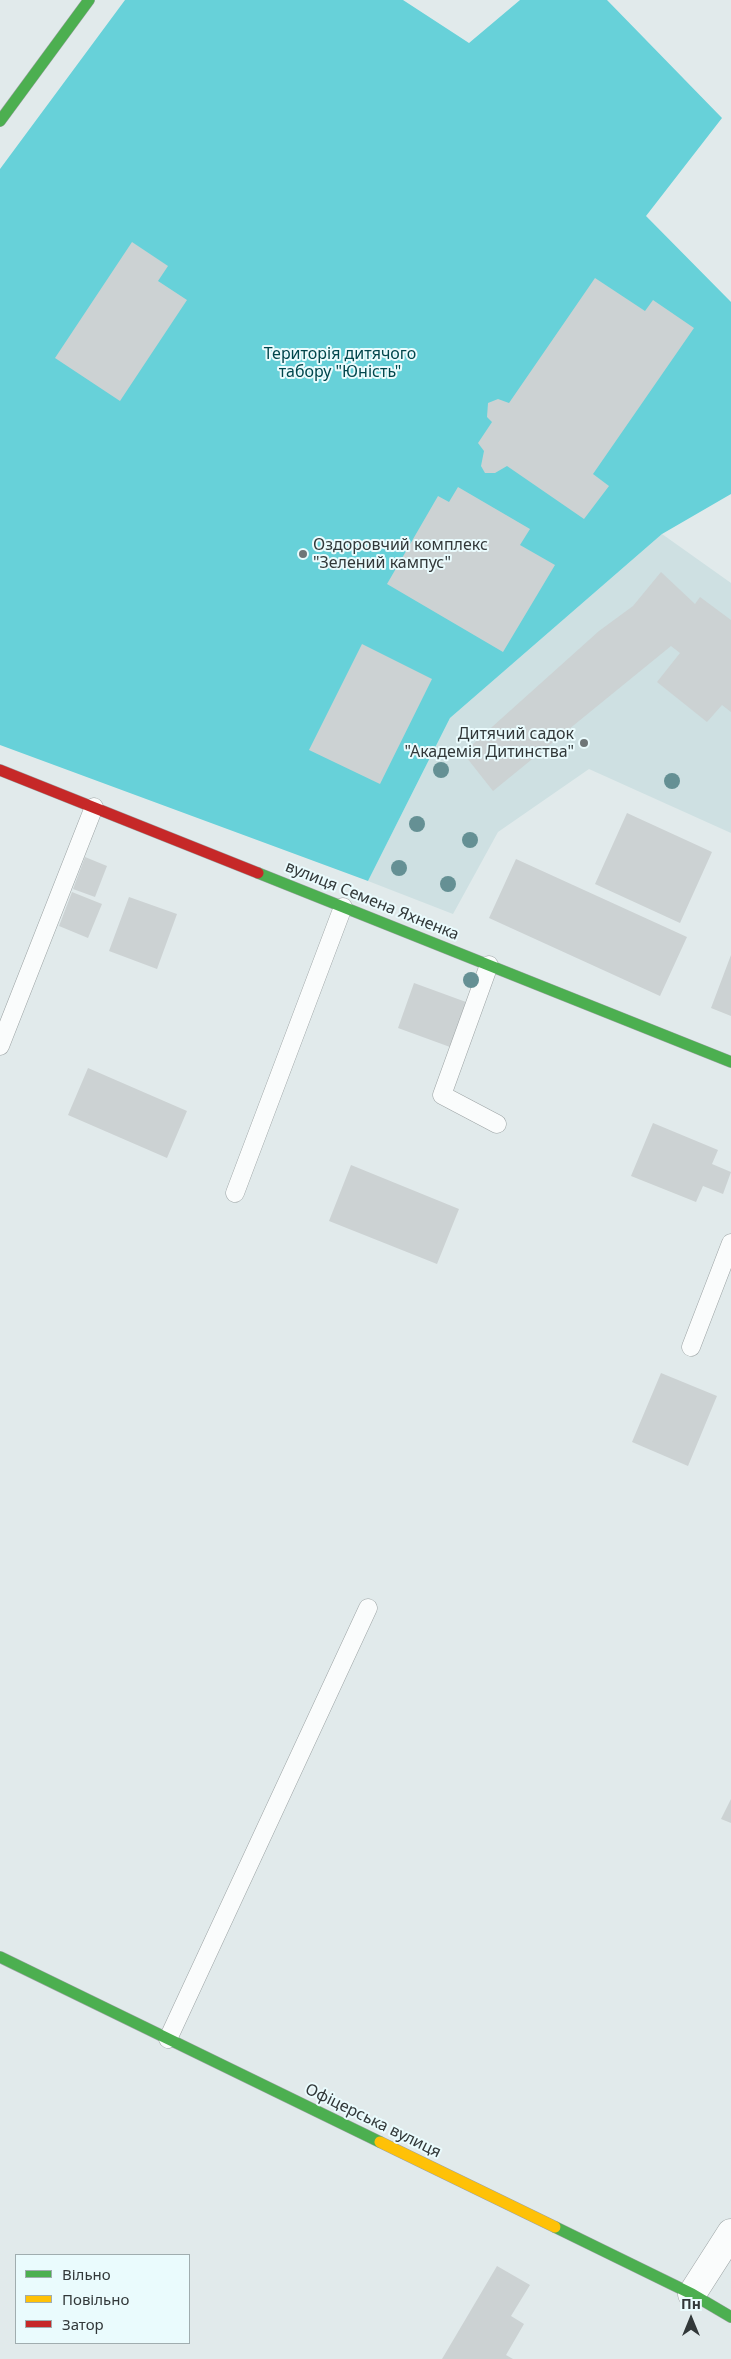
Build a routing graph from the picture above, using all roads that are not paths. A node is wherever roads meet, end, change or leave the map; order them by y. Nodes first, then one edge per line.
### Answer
1 (89, 0) edge
2 (0, 121) edge
3 (0, 770) edge
4 (94, 808) junction
5 (343, 907) junction
6 (489, 965) junction
7 (0, 1046) edge
8 (731, 1062) edge
9 (497, 1124) dead end
10 (235, 1193) dead end
11 (731, 1243) edge
12 (692, 1347) dead end
13 (368, 1608) dead end
14 (0, 1957) edge
15 (168, 2039) junction
16 (731, 2233) edge
17 (692, 2294) junction
18 (731, 2317) edge

1 - 2 street
3 - 4 street, вулиця Семена Яхненка
4 - 5 street, вулиця Семена Яхненка
4 - 7 lane
5 - 6 street, вулиця Семена Яхненка
5 - 10 lane
6 - 8 street, вулиця Семена Яхненка
6 - 9 lane
11 - 12 lane
13 - 15 lane
14 - 15 street, Офіцерська вулиця
15 - 17 street, Офіцерська вулиця
16 - 17 street
17 - 18 street, Офіцерська вулиця

